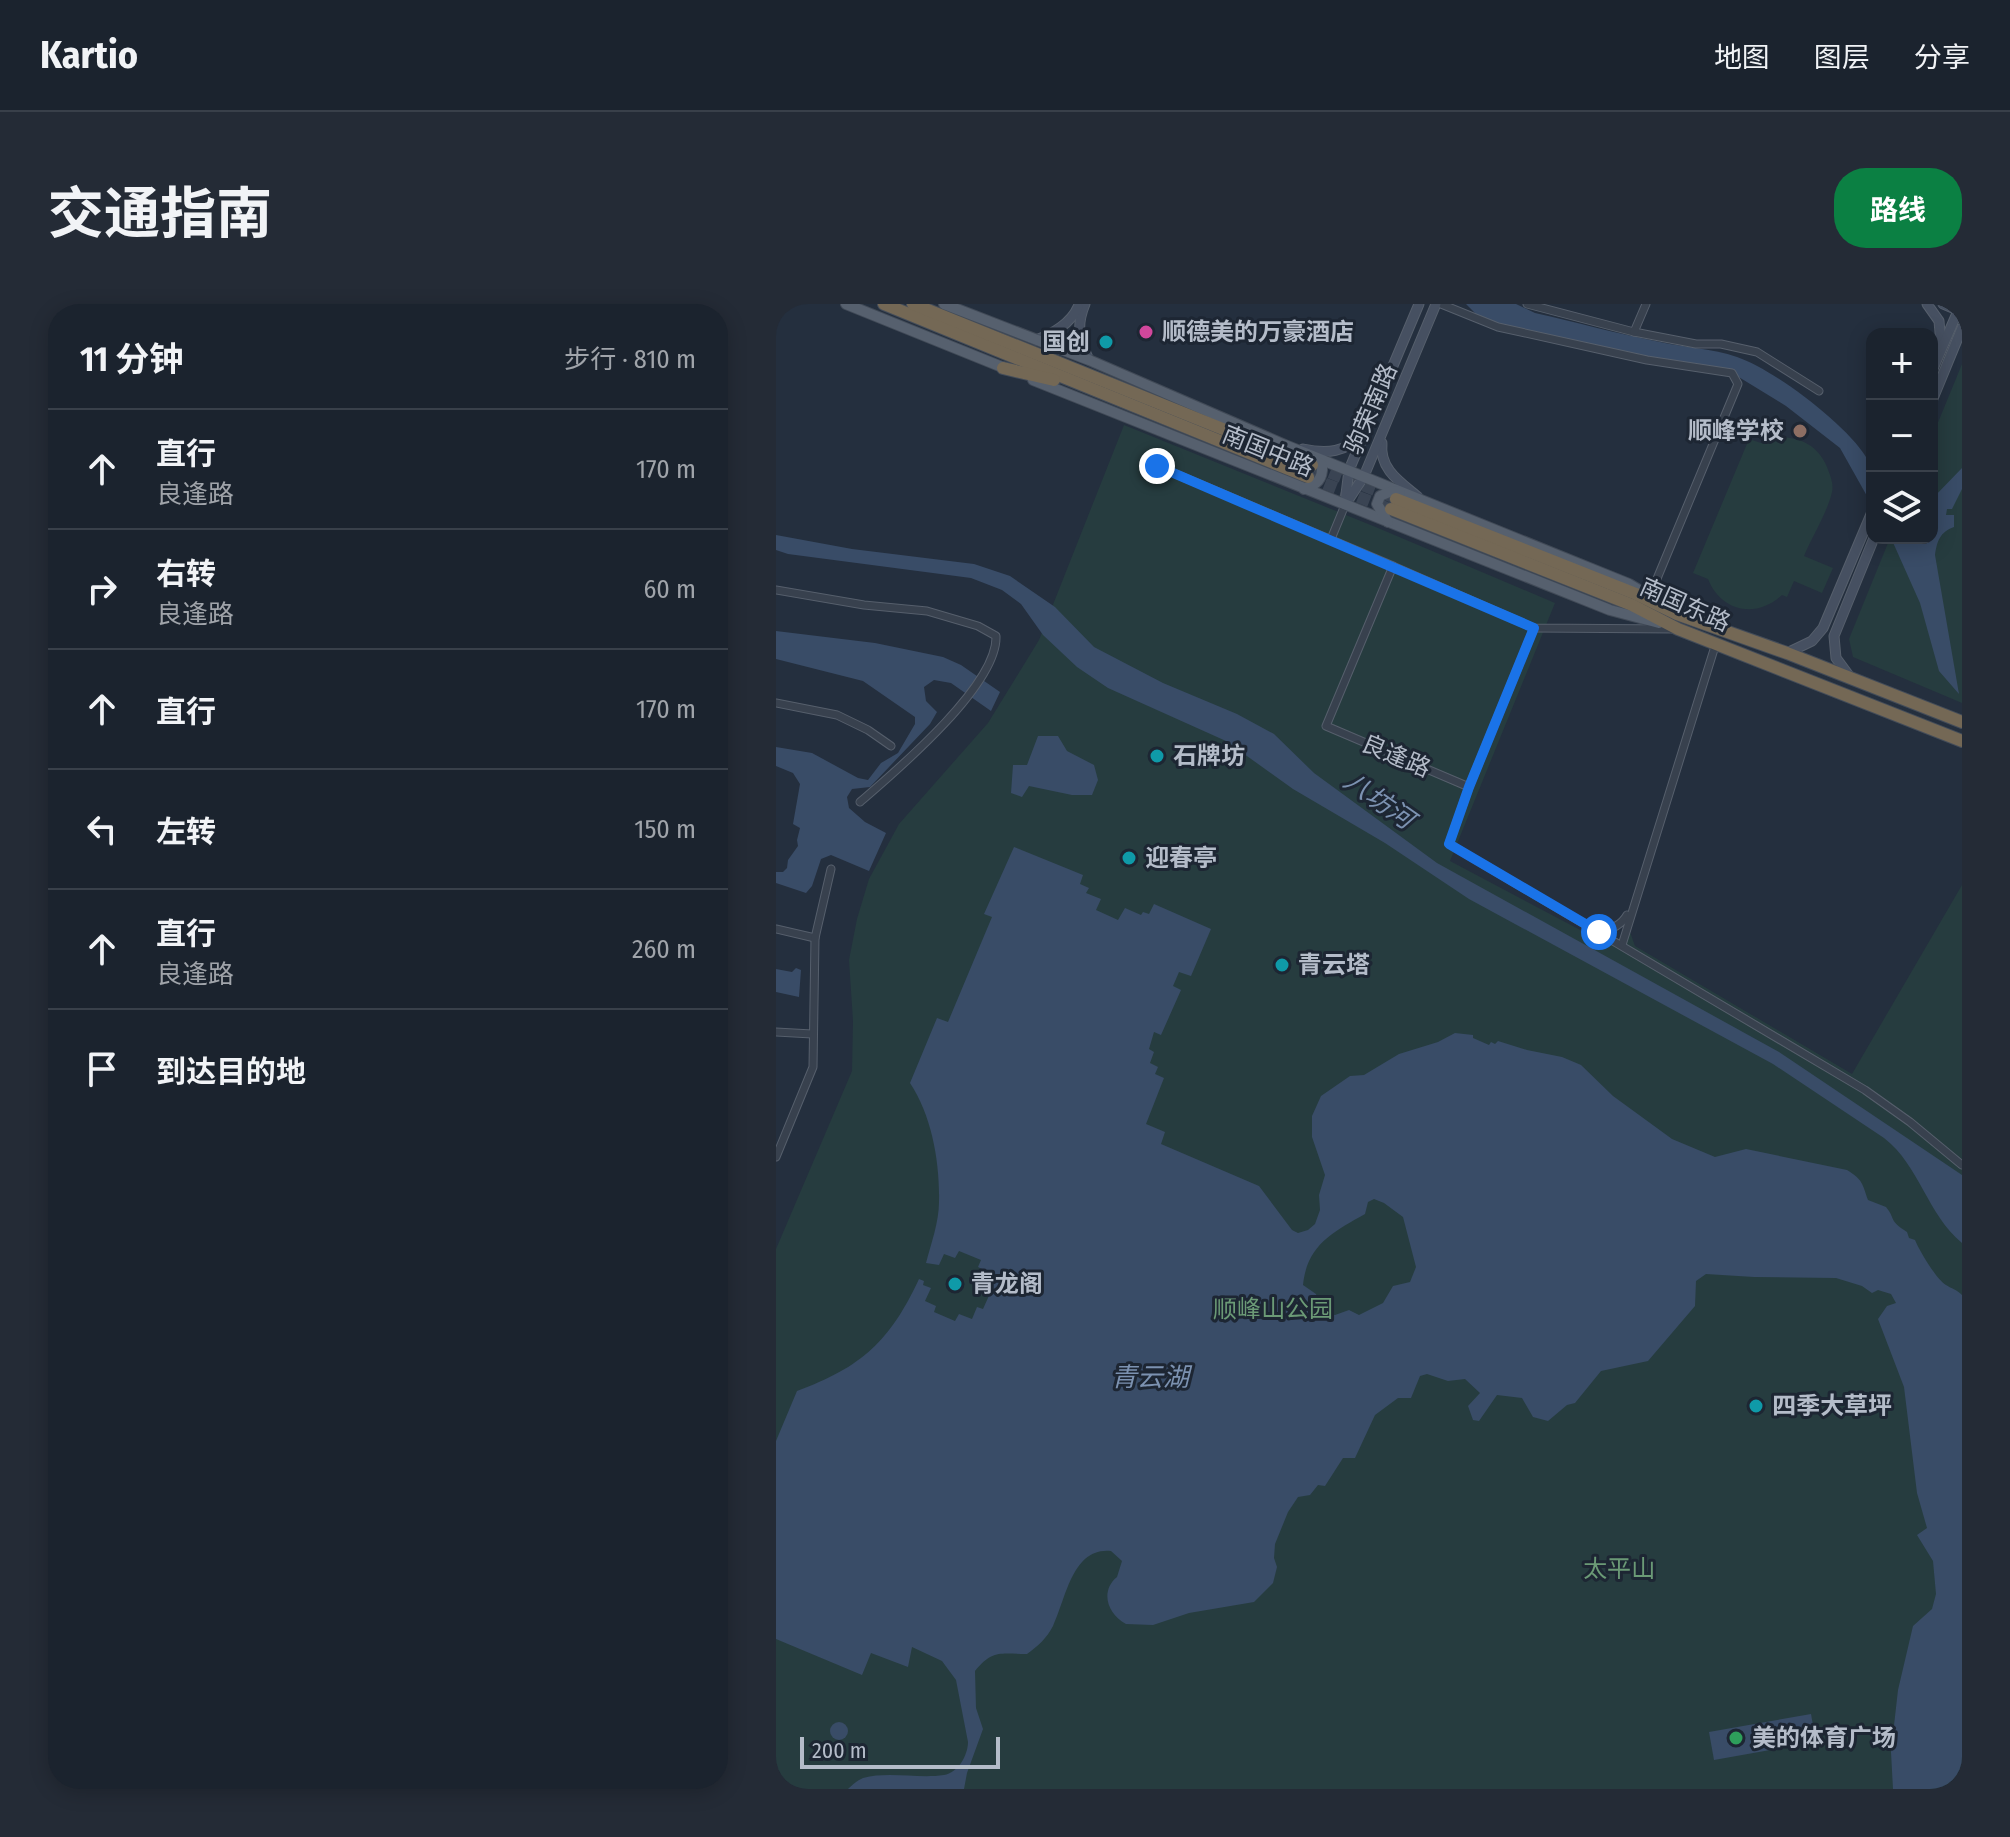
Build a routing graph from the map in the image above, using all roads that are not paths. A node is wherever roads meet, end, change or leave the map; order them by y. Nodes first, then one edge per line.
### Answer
1 (846, 304) edge
2 (884, 304) edge
3 (913, 304) edge
4 (944, 304) edge
5 (1082, 304) edge
6 (1419, 304) edge
7 (1439, 304) edge
8 (1527, 304) edge
9 (1646, 304) edge
10 (1927, 304) edge
11 (1943, 304) edge
12 (1960, 309) edge
13 (1962, 328) edge
14 (1634, 332) junction
15 (1036, 340) junction
16 (1962, 345) edge
17 (1940, 352) junction
18 (1950, 356) junction
19 (1938, 357) edge
20 (1089, 360) junction
21 (1003, 368) junction
22 (1099, 391) junction
23 (1819, 391) dead end
24 (1932, 400) edge
25 (1372, 417) junction
26 (1386, 424) junction
27 (1285, 445) junction
28 (1305, 453) junction
29 (1157, 466) dead end
30 (1349, 470) junction
31 (1364, 476) junction
32 (1308, 477) junction
33 (1422, 500) junction
34 (1345, 505) junction
35 (1395, 506) junction
36 (1866, 526) edge
37 (1331, 539) junction
38 (1872, 544) edge
39 (1393, 566) junction
40 (1656, 581) dead end
41 (776, 590) edge
42 (1677, 614) junction
43 (1534, 628) junction
44 (1678, 629) junction
45 (1716, 643) junction
46 (1787, 653) junction
47 (1852, 679) junction
48 (776, 703) edge
49 (1962, 722) edge
50 (1962, 741) edge
51 (891, 746) dead end
52 (1469, 787) junction
53 (860, 802) dead end
54 (831, 869) dead end
55 (1633, 905) junction
56 (776, 929) edge
57 (1599, 932) junction
58 (815, 938) junction
59 (1622, 945) junction
60 (776, 1032) edge
61 (812, 1034) junction
62 (776, 1157) edge
63 (1962, 1165) edge

1 - 21 main road, 南国中路
2 - 22 highway, 南国中路
3 - 32 highway, 南国中路
4 - 15 main road, 南国中路
5 - 15 street
5 - 20 street
6 - 25 street, 驹荣南路
7 - 26 street, 驹荣南路
7 - 40 street
8 - 14 street
9 - 14 street
10 - 17 street
11 - 12 street
12 - 17 street
13 - 18 street
14 - 23 street
15 - 20 main road, 南国中路
16 - 18 street
17 - 19 street
18 - 24 street
20 - 27 main road, 南国中路
21 - 22 highway
21 - 32 main road, 南国中路
22 - 32 highway, 南国中路
25 - 27 street
25 - 30 street, 驹荣南路
26 - 31 street, 驹荣南路
26 - 33 street
27 - 28 main road, 南国中路
28 - 30 main road, 南国中路
28 - 32 main road
29 - 37 street
30 - 31 main road, 南国中路
30 - 34 street, 驹荣南路
31 - 34 street, 驹荣南路
31 - 35 main road, 南国中路
32 - 34 main road, 南国中路
33 - 35 main road, 南国中路
33 - 42 main road, 南国中路
34 - 35 main road, 南国中路
34 - 37 street
35 - 42 highway, 南国东路
35 - 44 highway, 南国东路
36 - 46 street
37 - 39 street
38 - 47 street
39 - 43 street
39 - 52 street, 良逢路
41 - 53 street
42 - 46 highway, 南国东路
43 - 44 street
43 - 52 street
44 - 45 highway, 南国东路
45 - 50 highway, 南国东路
45 - 55 street
46 - 47 highway, 南国东路
47 - 49 highway, 南国东路
48 - 51 street
52 - 57 street
54 - 58 street
55 - 57 street
55 - 59 street
56 - 58 street
57 - 59 street
58 - 61 street
59 - 63 street
60 - 61 street
61 - 62 street

